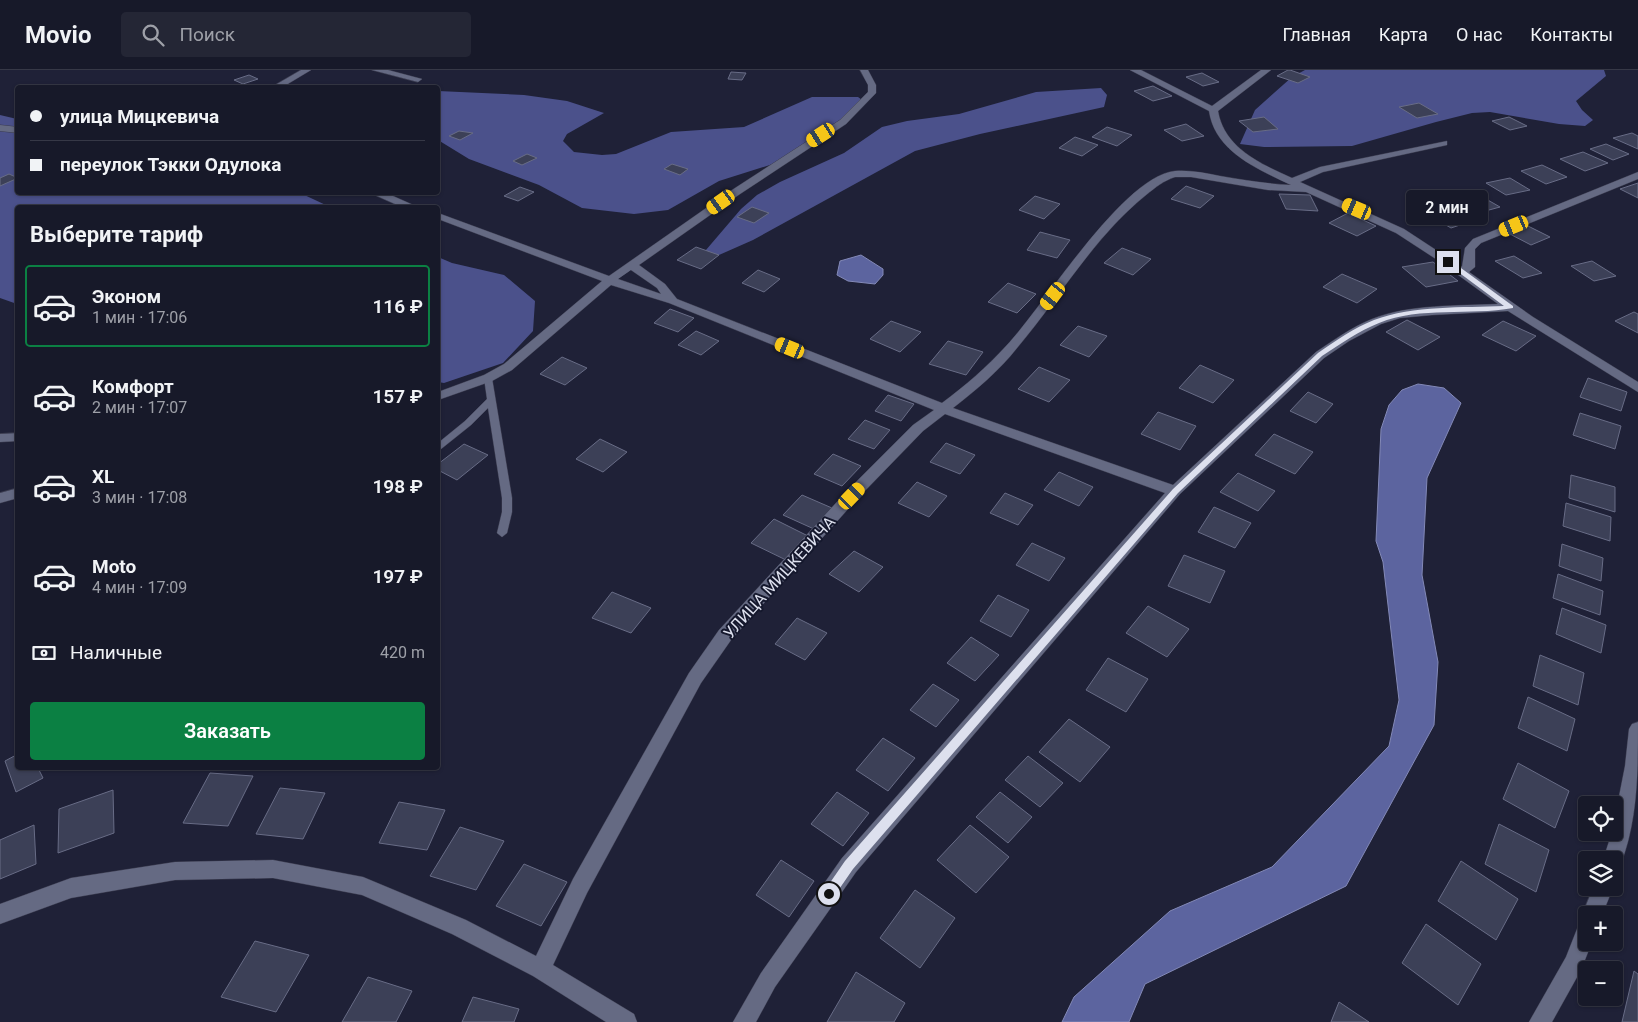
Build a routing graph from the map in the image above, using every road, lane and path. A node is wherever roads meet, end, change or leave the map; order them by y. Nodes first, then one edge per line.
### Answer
1 (307, 70) edge
2 (376, 70) edge
3 (864, 70) edge
4 (1134, 70) edge
5 (1267, 70) edge
6 (418, 79) dead end
7 (280, 85) edge
8 (1213, 110) junction
9 (0, 128) edge
10 (15, 130) edge
11 (1444, 143) dead end
12 (1638, 175) edge
13 (1292, 182) junction
14 (1306, 189) junction
15 (381, 195) edge
16 (407, 205) edge
17 (440, 217) edge
18 (631, 265) junction
19 (1461, 272) junction
20 (610, 280) junction
21 (673, 301) junction
22 (1511, 307) junction
23 (488, 378) junction
24 (1638, 388) edge
25 (440, 395) edge
26 (490, 401) junction
27 (944, 408) junction
28 (15, 437) edge
29 (0, 438) edge
30 (440, 445) edge
31 (1175, 491) junction
32 (15, 494) edge
33 (0, 498) edge
34 (502, 533) dead end
35 (1638, 729) edge
36 (1617, 851) edge
37 (0, 914) edge
38 (1578, 951) edge
39 (540, 969) junction
40 (626, 1022) edge
41 (744, 1022) edge
42 (1540, 1022) edge

1 - 7 street
2 - 6 street
3 - 18 street
4 - 8 street
5 - 8 street
8 - 13 street
9 - 10 street
11 - 13 street
12 - 19 street
13 - 14 street
14 - 19 street
14 - 27 street, УЛИЦА МИЦКЕВИЧА
15 - 16 street
17 - 20 street
18 - 20 street
18 - 21 street
19 - 22 street
20 - 21 street
20 - 23 street
21 - 27 street
22 - 24 street
22 - 31 street
23 - 25 street
23 - 26 lane
26 - 30 lane
26 - 34 lane
27 - 31 street
27 - 39 street, УЛИЦА МИЦКЕВИЧА
28 - 29 street
31 - 41 street
32 - 33 street
35 - 36 street
37 - 39 street
38 - 42 street
39 - 40 street

